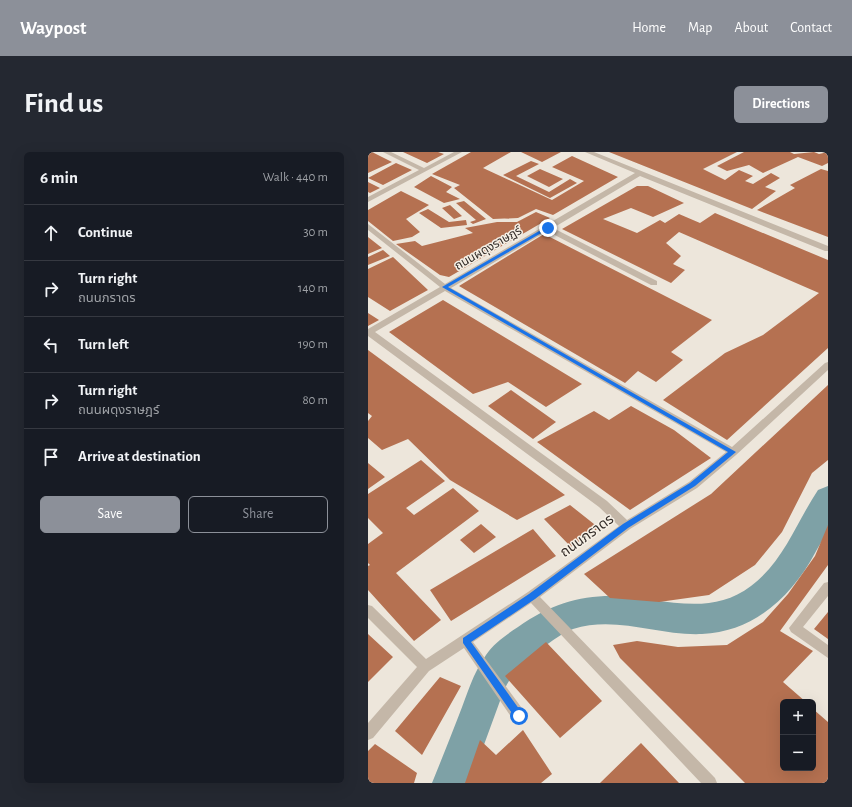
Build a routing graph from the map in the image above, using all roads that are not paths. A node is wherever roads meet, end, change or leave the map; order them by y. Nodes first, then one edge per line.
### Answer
1 (386, 152) edge
2 (459, 152) edge
3 (588, 152) edge
4 (424, 170) junction
5 (640, 173) junction
6 (368, 200) edge
7 (368, 226) edge
8 (548, 228) junction
9 (828, 249) edge
10 (654, 284) dead end
11 (444, 287) junction
12 (368, 332) edge
13 (828, 366) edge
14 (733, 452) junction
15 (626, 526) junction
16 (828, 587) edge
17 (532, 596) junction
18 (368, 610) edge
19 (466, 641) junction
20 (828, 652) edge
21 (425, 667) junction
22 (519, 716) dead end
23 (368, 734) edge
24 (710, 783) edge

1 - 4 street
2 - 4 street
3 - 5 street
4 - 6 street
5 - 8 street, ถนนผดุงราษฎร์
5 - 9 street
7 - 11 street
8 - 10 street
8 - 11 street, ถนนผดุงราษฎร์
11 - 12 street, ถนนผดุงราษฎร์
11 - 14 street
12 - 15 street
13 - 14 street, ถนนภราดร
14 - 15 street, ถนนภราดร
15 - 17 street, ถนนภราดร
16 - 20 street
17 - 19 street, ถนนภราดร
17 - 24 street
18 - 21 street
19 - 21 street, ถนนภราดร
19 - 22 street
21 - 23 street, ถนนภราดร

